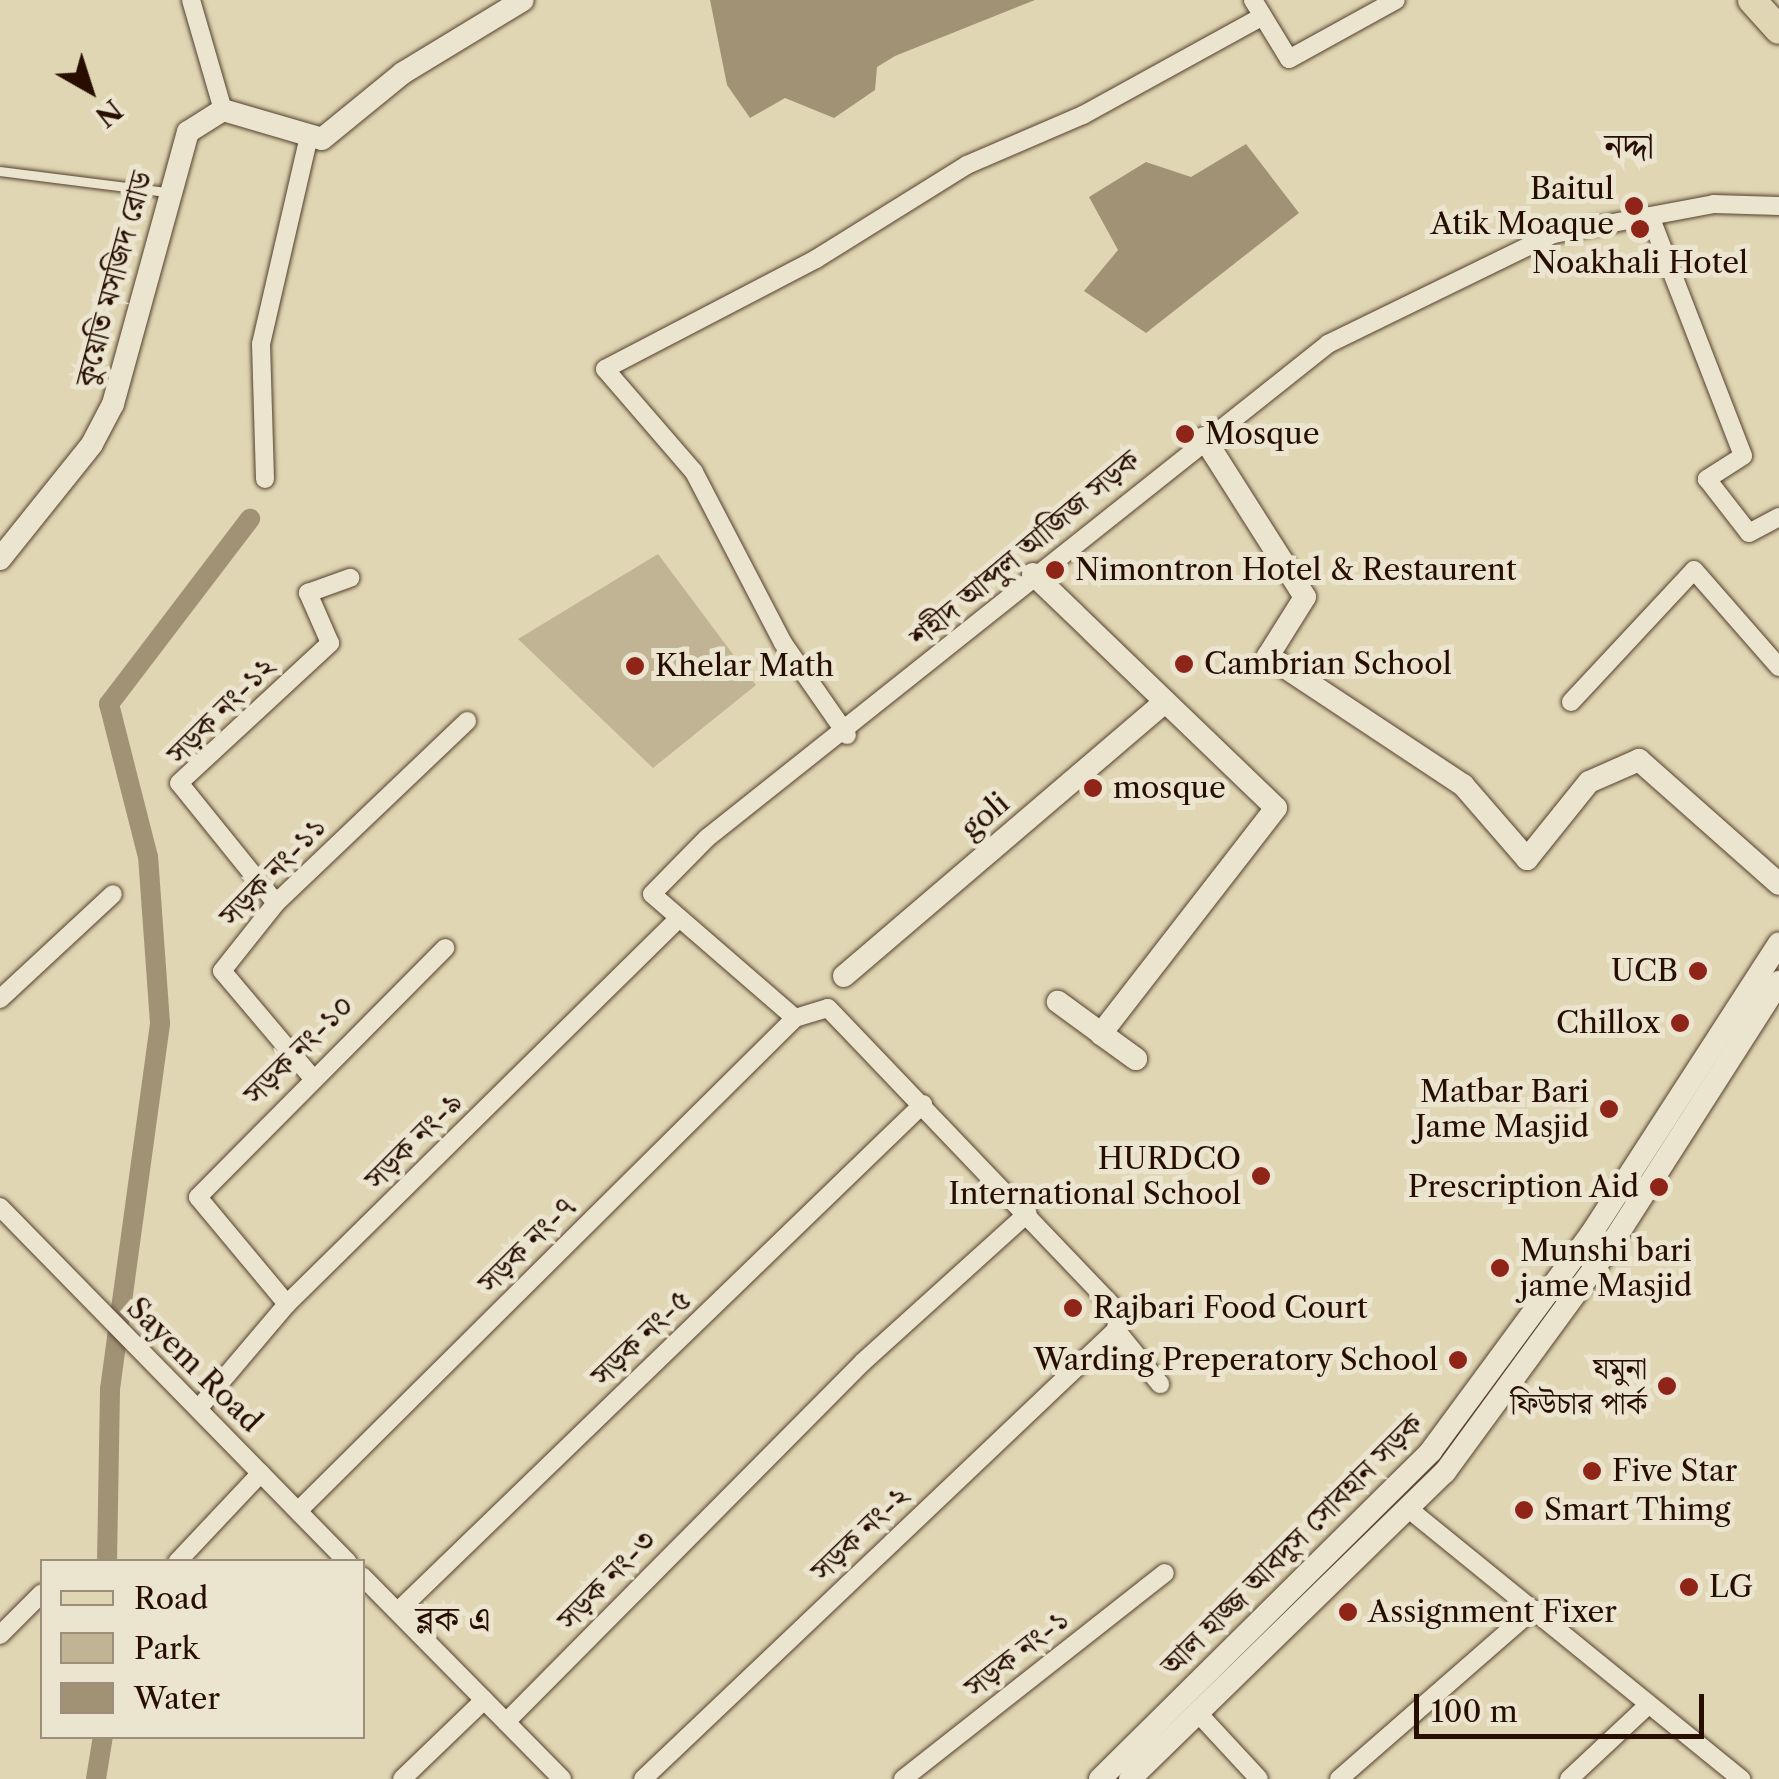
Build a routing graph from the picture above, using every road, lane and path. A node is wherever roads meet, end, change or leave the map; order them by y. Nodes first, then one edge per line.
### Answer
1 (192, 0) edge
2 (524, 0) edge
3 (1396, 0) edge
4 (1752, 0) edge
5 (1258, 8) edge
6 (1779, 30) edge
7 (223, 110) junction
8 (308, 141) junction
9 (0, 171) edge
10 (166, 192) junction
11 (1779, 206) edge
12 (1650, 216) junction
13 (1204, 438) junction
14 (265, 479) dead end
15 (1779, 516) edge
16 (0, 559) edge
17 (1032, 574) junction
18 (350, 578) dead end
19 (1779, 667) edge
20 (1164, 702) junction
21 (1571, 702) dead end
22 (468, 721) dead end
23 (847, 735) junction
24 (1779, 884) edge
25 (112, 894) dead end
26 (276, 903) junction
27 (676, 922) junction
28 (1779, 943) edge
29 (445, 948) dead end
30 (844, 976) dead end
31 (1779, 982) edge
32 (0, 999) edge
33 (1058, 1002) dead end
34 (795, 1018) junction
35 (310, 1075) junction
36 (923, 1104) junction
37 (2, 1213) edge
38 (1028, 1213) junction
39 (287, 1304) junction
40 (1116, 1330) junction
41 (1160, 1384) dead end
42 (198, 1408) junction
43 (262, 1473) junction
44 (1410, 1510) junction
45 (298, 1511) junction
46 (180, 1559) edge
47 (341, 1559) edge
48 (1165, 1573) dead end
49 (365, 1579) edge
50 (40, 1594) edge
51 (1533, 1610) junction
52 (398, 1612) junction
53 (0, 1635) edge
54 (484, 1700) junction
55 (1648, 1705) junction
56 (1197, 1712) junction
57 (506, 1722) junction
58 (402, 1779) edge
59 (562, 1779) edge
60 (643, 1779) edge
61 (902, 1779) edge
62 (1100, 1779) edge
63 (1130, 1779) edge
64 (1260, 1779) edge
65 (1339, 1779) edge
66 (1569, 1779) edge
67 (1741, 1779) edge

1 - 7 street
2 - 8 street
3 - 5 street
4 - 6 main road
5 - 23 street
7 - 8 street
7 - 10 street, কুয়েতি মসজিদ রোড
8 - 14 street
9 - 10 lane
10 - 16 street, কুয়েতি মসজিদ রোড
11 - 12 street, শহীদ আব্দুল আজিজ সড়ক
12 - 13 street, শহীদ আব্দুল আজিজ সড়ক
12 - 15 street
13 - 17 street, শহীদ আব্দুল আজিজ সড়ক
13 - 24 street
17 - 20 street
17 - 23 street, শহীদ আব্দুল আজিজ সড়ক
18 - 26 street, সড়ক নং-১২
19 - 21 street
20 - 30 street, goli
20 - 33 street
22 - 26 street, সড়ক নং-১১
23 - 27 street, শহীদ আব্দুল আজিজ সড়ক
25 - 32 street
26 - 35 street, সড়ক নং-১১
27 - 34 street
27 - 39 street, সড়ক নং-৯
28 - 62 street, আল হাজ্জ আবদুস সোবহান সড়ক
29 - 35 street, সড়ক নং-১০
31 - 44 street
34 - 36 street
34 - 45 street, সড়ক নং-৭
35 - 39 street, সড়ক নং-১০
36 - 38 street
36 - 52 street, সড়ক নং-৫
37 - 42 street, Sayem Road
38 - 40 street
38 - 57 street, সড়ক নং-৩
39 - 42 street, সড়ক নং-৯
40 - 41 street
40 - 60 street, সড়ক নং-২
42 - 43 street, Sayem Road
43 - 45 street, Sayem Road
43 - 46 street
44 - 51 street
44 - 56 street
45 - 47 street, Sayem Road
48 - 61 street, সড়ক নং-১
49 - 52 street
50 - 53 street
51 - 55 street
51 - 65 street
52 - 54 street
54 - 57 street
54 - 58 street
55 - 66 street
55 - 67 street
56 - 63 street
56 - 64 street
57 - 59 street

